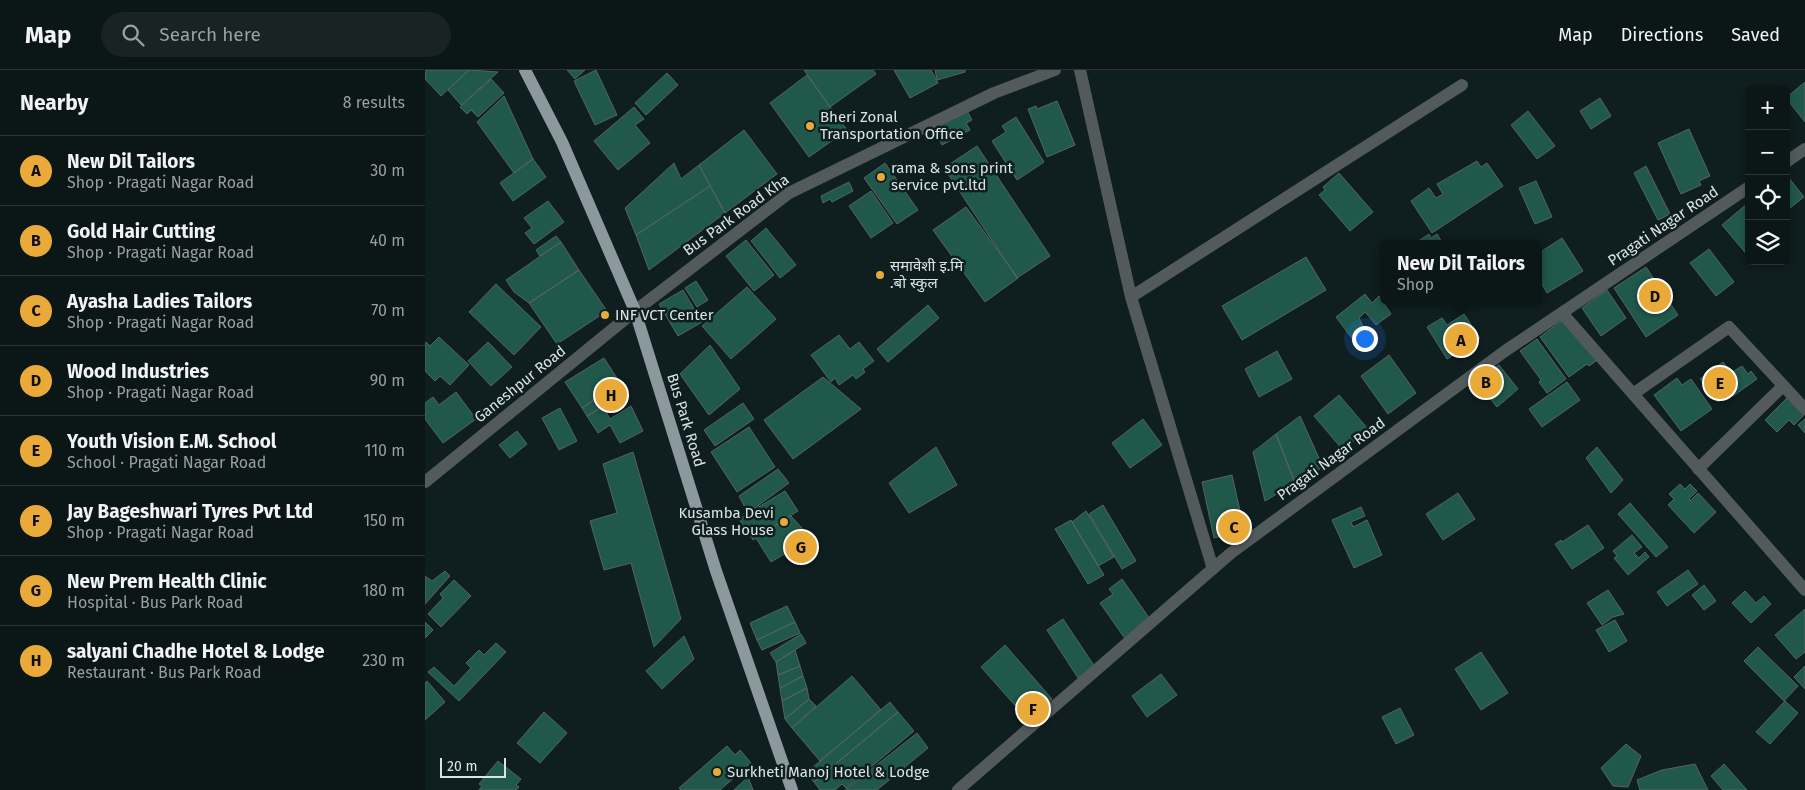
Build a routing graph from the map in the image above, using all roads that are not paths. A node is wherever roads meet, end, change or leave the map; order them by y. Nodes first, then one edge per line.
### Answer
1 (525, 70) edge
2 (1055, 70) edge
3 (1080, 70) edge
4 (1462, 84) dead end
5 (1805, 149) edge
6 (1790, 159) edge
7 (1745, 190) edge
8 (1131, 297) junction
9 (635, 311) junction
10 (1562, 313) junction
11 (1783, 386) junction
12 (1633, 394) junction
13 (1805, 409) edge
14 (1698, 469) junction
15 (425, 482) edge
16 (1213, 569) junction
17 (1805, 590) edge
18 (792, 790) edge
19 (958, 790) edge

1 - 9 main road, Bus Park Road
2 - 9 street, Bus Park Road Kha
3 - 8 street
4 - 8 street
5 - 6 street
7 - 10 street, Pragati Nagar Road
8 - 16 street
9 - 15 street, Ganeshpur Road
9 - 18 main road, Bus Park Road
10 - 12 street
10 - 16 street, Pragati Nagar Road
11 - 12 street
11 - 13 street
11 - 14 street
12 - 14 street
14 - 17 street
16 - 19 street, Pragati Nagar Road

